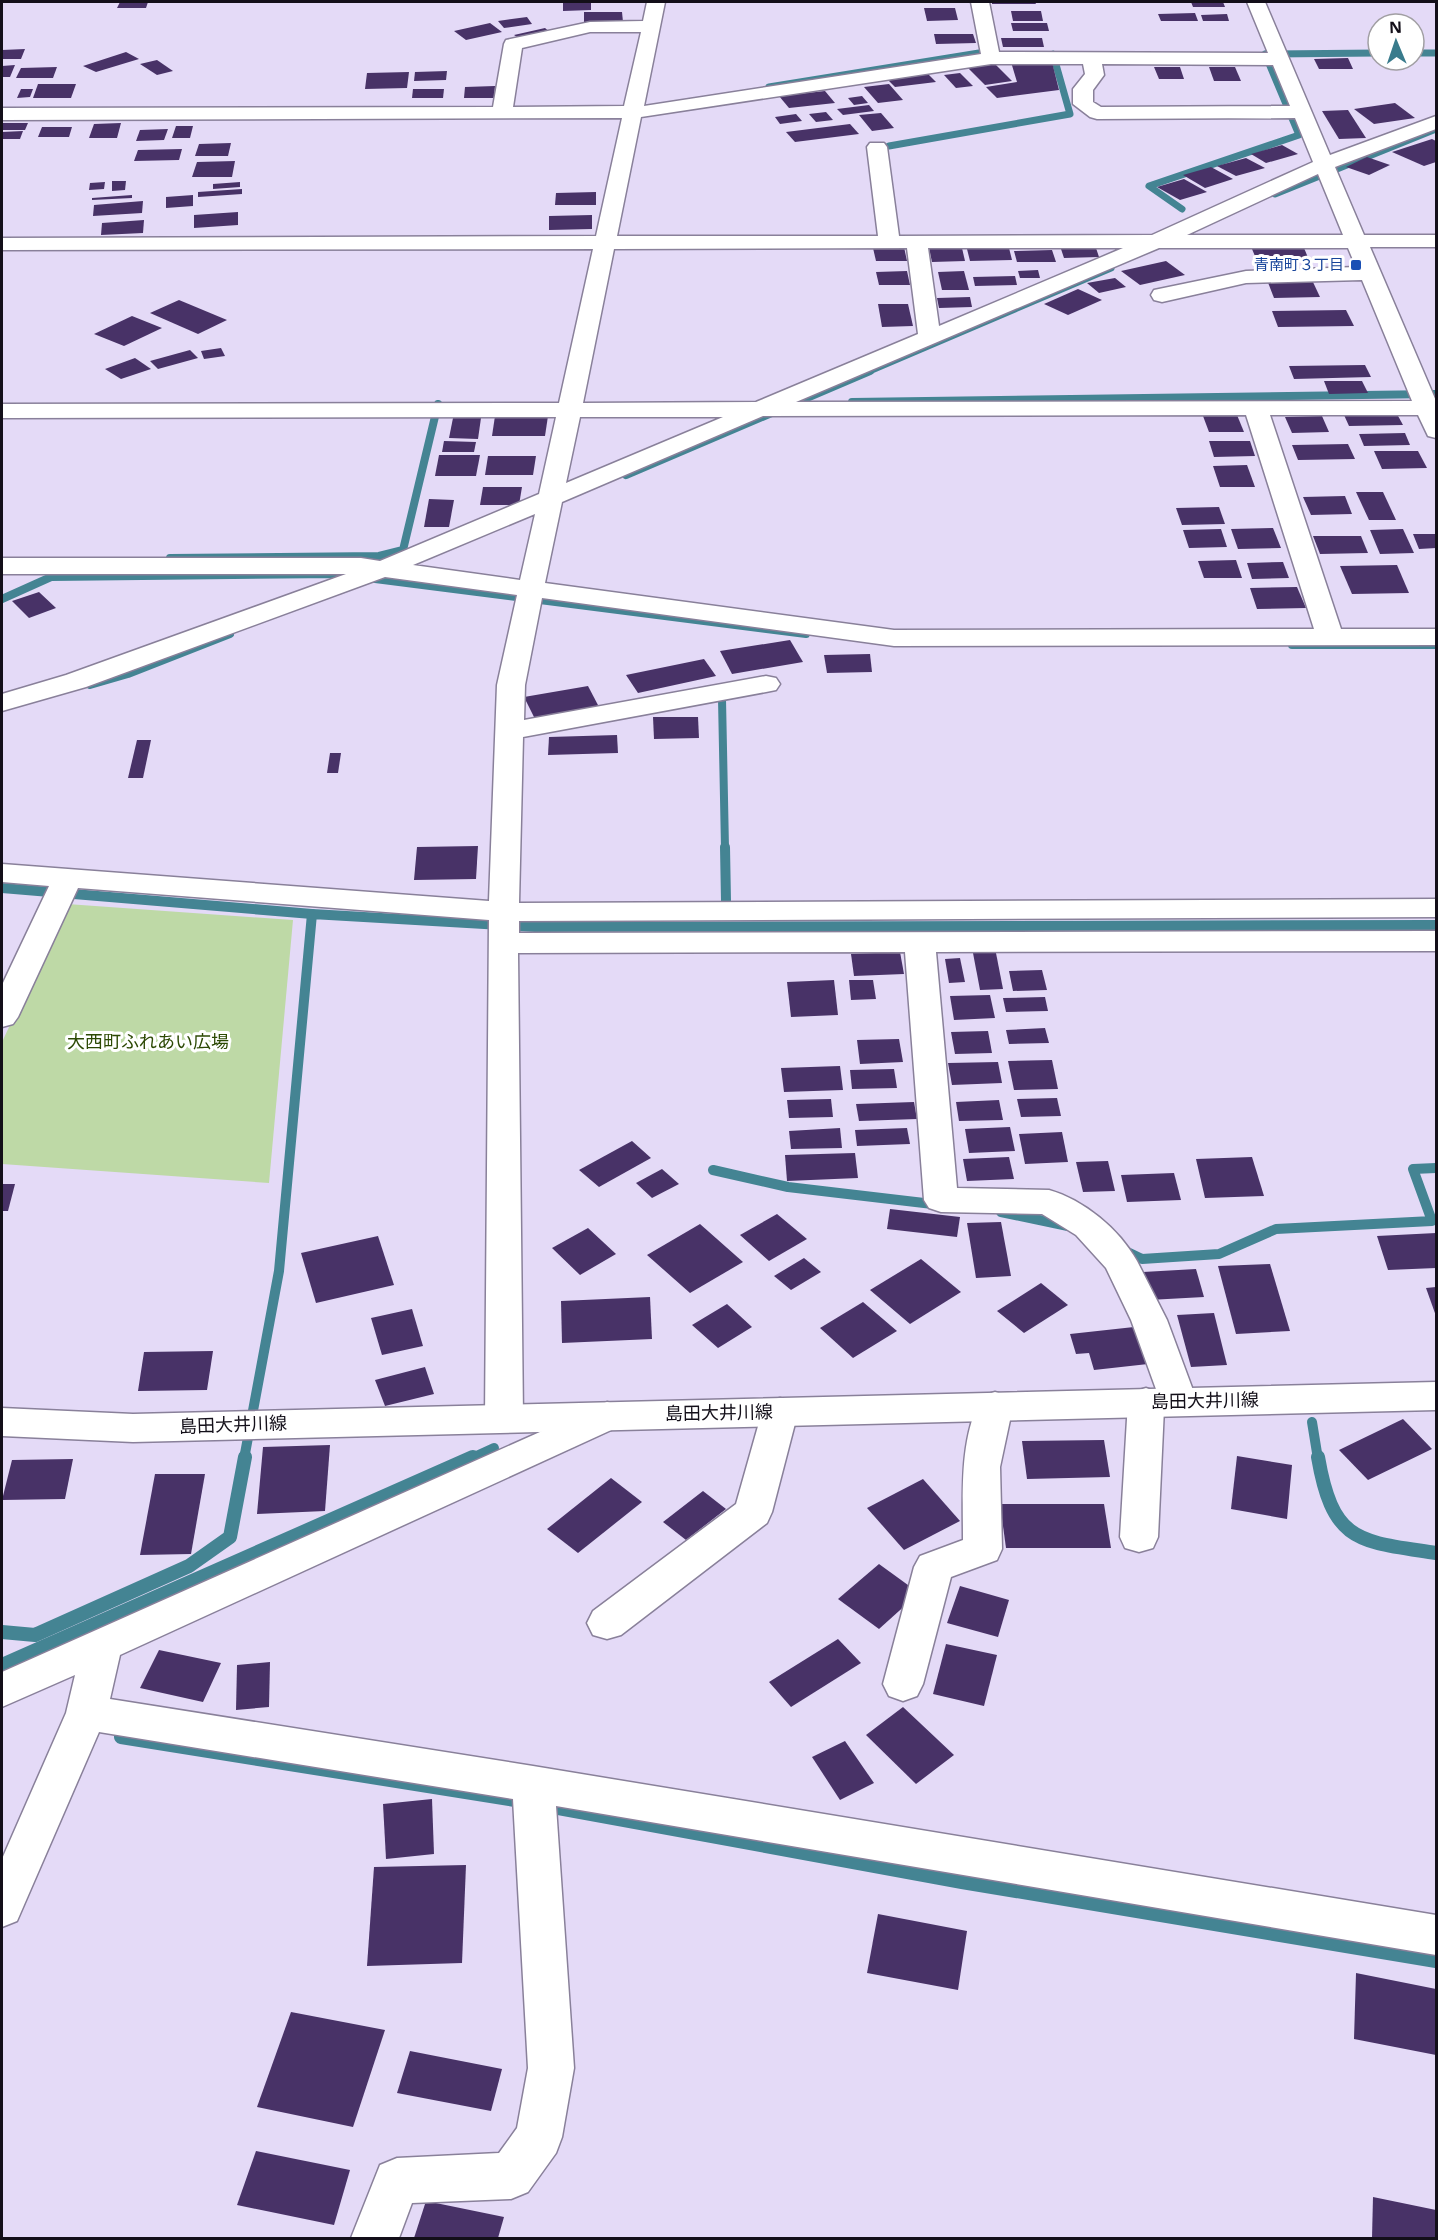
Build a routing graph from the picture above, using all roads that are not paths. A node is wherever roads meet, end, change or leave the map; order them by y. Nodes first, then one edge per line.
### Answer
1 (656, 2) edge
2 (980, 2) edge
3 (1256, 2) edge
4 (650, 26) junction
5 (991, 58) junction
6 (1092, 58) junction
7 (1281, 59) junction
8 (633, 112) junction
9 (1303, 112) junction
10 (502, 113) junction
11 (2, 114) edge
12 (1437, 122) edge
13 (877, 147) dead end
14 (1324, 164) junction
15 (1437, 241) edge
16 (889, 242) junction
17 (917, 242) junction
18 (1155, 242) junction
19 (1358, 242) junction
20 (604, 243) junction
21 (2, 244) edge
22 (1371, 273) junction
23 (1162, 295) dead end
24 (929, 336) junction
25 (1256, 408) junction
26 (1432, 408) edge
27 (761, 410) junction
28 (2, 411) edge
29 (569, 411) junction
30 (1437, 431) edge
31 (551, 499) junction
32 (2, 566) edge
33 (383, 569) junction
34 (532, 588) junction
35 (1437, 636) edge
36 (1329, 637) junction
37 (766, 684) dead end
38 (2, 703) edge
39 (510, 731) junction
40 (2, 873) edge
41 (68, 878) junction
42 (1437, 908) edge
43 (504, 927) junction
44 (1437, 941) edge
45 (920, 943) junction
46 (2, 1017) edge
47 (1437, 1396) edge
48 (1163, 1402) junction
49 (995, 1406) junction
50 (780, 1412) junction
51 (607, 1416) junction
52 (504, 1418) junction
53 (2, 1422) edge
54 (1139, 1537) dead end
55 (607, 1623) dead end
56 (102, 1645) junction
57 (903, 1684) dead end
58 (2, 1690) edge
59 (87, 1713) junction
60 (533, 1784) junction
61 (2, 1907) edge
62 (1437, 1935) edge
63 (375, 2238) edge

1 - 4 street
2 - 5 street
3 - 7 street
4 - 8 street
4 - 10 street
5 - 6 street
5 - 8 street
6 - 7 street
6 - 9 street
7 - 9 street
8 - 10 street
8 - 20 street
9 - 14 street
10 - 11 street
12 - 14 street
13 - 16 street
14 - 18 street
14 - 19 street
15 - 19 street
16 - 17 street
16 - 20 street
17 - 18 street
17 - 24 street
18 - 19 street
18 - 24 street
19 - 22 street
20 - 21 street
20 - 29 street
22 - 23 street
22 - 26 street
24 - 27 street
25 - 26 street
25 - 27 street
25 - 36 street
26 - 30 street
27 - 29 street
27 - 31 street
28 - 29 street
29 - 31 street
31 - 33 street
31 - 34 street
32 - 33 street
33 - 34 street
33 - 38 street
34 - 36 street
34 - 39 street
35 - 36 street
37 - 39 street
39 - 43 street
40 - 41 street
41 - 43 street
41 - 46 street
42 - 43 street
43 - 45 street
43 - 52 street
44 - 45 street
45 - 48 street
47 - 48 street, 島田大井川線
48 - 49 street, 島田大井川線
48 - 54 street
49 - 50 street, 島田大井川線
49 - 57 street
50 - 51 street, 島田大井川線
50 - 55 street
51 - 52 street, 島田大井川線
51 - 56 street
52 - 53 street, 島田大井川線
56 - 58 street
56 - 59 street
59 - 60 street
59 - 61 street
60 - 62 street
60 - 63 street

